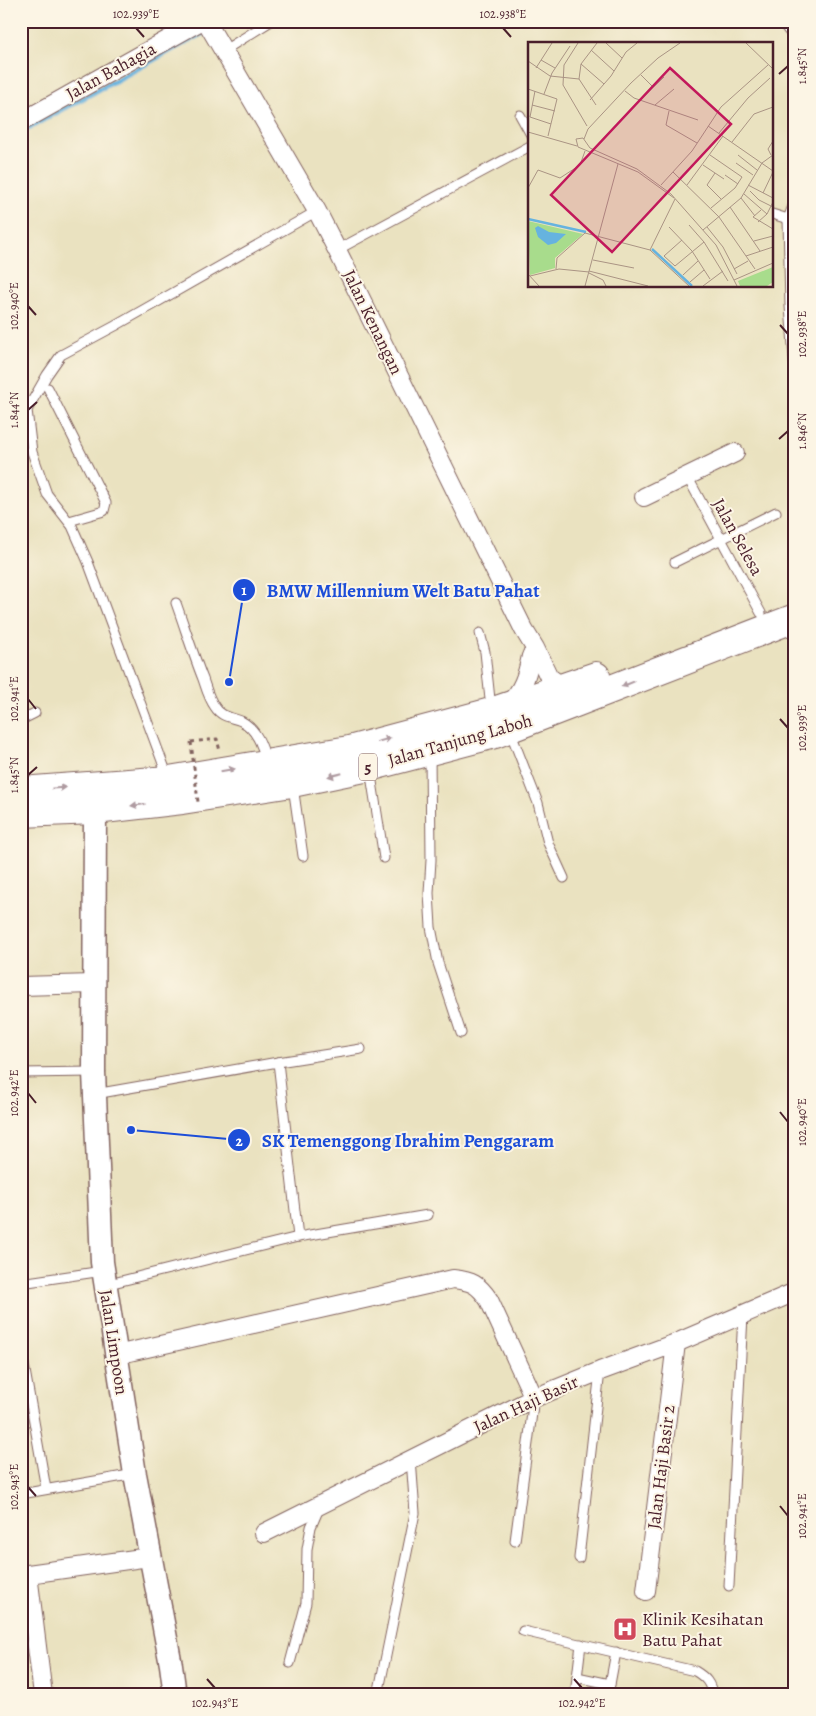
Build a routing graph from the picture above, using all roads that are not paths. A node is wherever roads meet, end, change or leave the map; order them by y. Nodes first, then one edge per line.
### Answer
1 (271, 21) edge
2 (781, 21) edge
3 (211, 32) edge
4 (795, 39) edge
5 (520, 115) dead end
6 (21, 122) edge
7 (528, 129) edge
8 (528, 147) edge
9 (795, 201) edge
10 (316, 210) junction
11 (774, 215) edge
12 (788, 219) junction
13 (337, 250) junction
14 (795, 372) edge
15 (48, 388) dead end
16 (24, 408) edge
17 (736, 453) dead end
18 (687, 476) junction
19 (644, 497) dead end
20 (776, 512) dead end
21 (69, 521) junction
22 (722, 541) junction
23 (675, 562) dead end
24 (795, 598) edge
25 (176, 603) dead end
26 (761, 613) junction
27 (795, 618) edge
28 (524, 630) junction
29 (480, 633) dead end
30 (531, 656) junction
31 (553, 698) junction
32 (35, 713) dead end
33 (502, 716) junction
34 (21, 720) edge
35 (430, 750) junction
36 (268, 764) junction
37 (370, 767) junction
38 (169, 780) junction
39 (292, 783) junction
40 (21, 790) edge
41 (96, 798) junction
42 (21, 813) edge
43 (303, 856) dead end
44 (384, 858) dead end
45 (564, 878) dead end
46 (94, 984) junction
47 (21, 986) edge
48 (461, 1033) dead end
49 (361, 1049) dead end
50 (278, 1062) junction
51 (21, 1073) edge
52 (94, 1083) junction
53 (428, 1214) dead end
54 (298, 1237) junction
55 (104, 1278) junction
56 (21, 1284) edge
57 (795, 1292) edge
58 (743, 1315) junction
59 (676, 1344) junction
60 (21, 1348) edge
61 (116, 1355) junction
62 (600, 1371) junction
63 (534, 1398) junction
64 (411, 1459) junction
65 (135, 1474) junction
66 (46, 1489) junction
67 (21, 1494) edge
68 (320, 1506) junction
69 (264, 1533) dead end
70 (515, 1542) dead end
71 (149, 1557) junction
72 (579, 1558) dead end
73 (25, 1574) edge
74 (729, 1586) dead end
75 (646, 1591) dead end
76 (523, 1631) dead end
77 (581, 1644) junction
78 (616, 1652) junction
79 (290, 1663) dead end
80 (577, 1677) junction
81 (610, 1684) junction
82 (43, 1695) edge
83 (175, 1695) edge
84 (378, 1695) edge
85 (575, 1695) edge
86 (608, 1695) edge
87 (712, 1695) edge

1 - 3 lane
2 - 4 lane
3 - 6 street, Jalan Bahagia
3 - 10 street, Jalan Kenangan
5 - 7 lane
8 - 13 lane
9 - 12 lane
10 - 13 street, Jalan Kenangan
10 - 16 lane
11 - 12 lane
12 - 14 lane
13 - 28 street, Jalan Kenangan
15 - 21 lane
16 - 21 lane
17 - 18 street
18 - 19 street
18 - 22 lane, Jalan Selesa
20 - 22 lane
21 - 38 lane
22 - 23 lane
22 - 26 lane, Jalan Selesa
24 - 26 highway, Jalan Tanjung Laboh / 5
25 - 36 lane
26 - 31 highway, Jalan Tanjung Laboh / 5
27 -> 31 highway, Jalan Tanjung Laboh / 5
28 - 30 street, Jalan Kenangan
28 - 31 street, Jalan Kenangan
29 - 33 lane
30 - 31 street, Jalan Kenangan
30 - 33 street, Jalan Kenangan
31 - 33 highway, Jalan Tanjung Laboh / 5
32 - 34 lane
33 - 35 highway, Jalan Tanjung Laboh / 5
36 -> 33 highway, Jalan Tanjung Laboh / 5
33 - 45 lane
35 - 37 highway, Jalan Tanjung Laboh / 5
35 - 48 lane
38 -> 36 highway, Jalan Tanjung Laboh / 5
37 -> 39 highway, Jalan Tanjung Laboh / 5
37 - 44 lane
38 - 41 highway, Jalan Tanjung Laboh / 5
39 -> 41 highway, Jalan Tanjung Laboh / 5
39 - 43 lane
40 -> 41 highway, Jalan Tanjung Laboh / 5
41 - 42 highway, Jalan Tanjung Laboh / 5
41 - 46 street, Jalan Limpoon
46 - 47 street
46 - 52 street, Jalan Limpoon
49 - 50 lane
50 - 52 lane
50 - 54 lane
51 - 52 lane
52 - 55 street, Jalan Limpoon
53 - 54 lane
54 - 55 lane
55 - 56 lane
55 - 61 street, Jalan Limpoon
57 - 58 street, Jalan Haji Basir
58 - 59 street, Jalan Haji Basir
58 - 74 lane
59 - 62 street, Jalan Haji Basir
59 - 75 street, Jalan Haji Basir 2
60 - 66 lane
61 - 63 street
61 - 65 street, Jalan Limpoon
62 - 63 street, Jalan Haji Basir
62 - 72 lane
63 - 64 street, Jalan Haji Basir
63 - 70 lane
64 - 68 street, Jalan Haji Basir
64 - 84 lane
65 - 66 lane
65 - 71 street, Jalan Limpoon
66 - 67 lane
68 - 69 street, Jalan Haji Basir
68 - 79 lane
71 - 73 street
71 - 83 street, Jalan Limpoon
73 - 82 street
76 - 77 lane
77 - 78 lane
77 - 80 lane
78 - 81 lane
78 - 87 lane
80 - 81 lane
80 - 85 lane
81 - 86 lane

